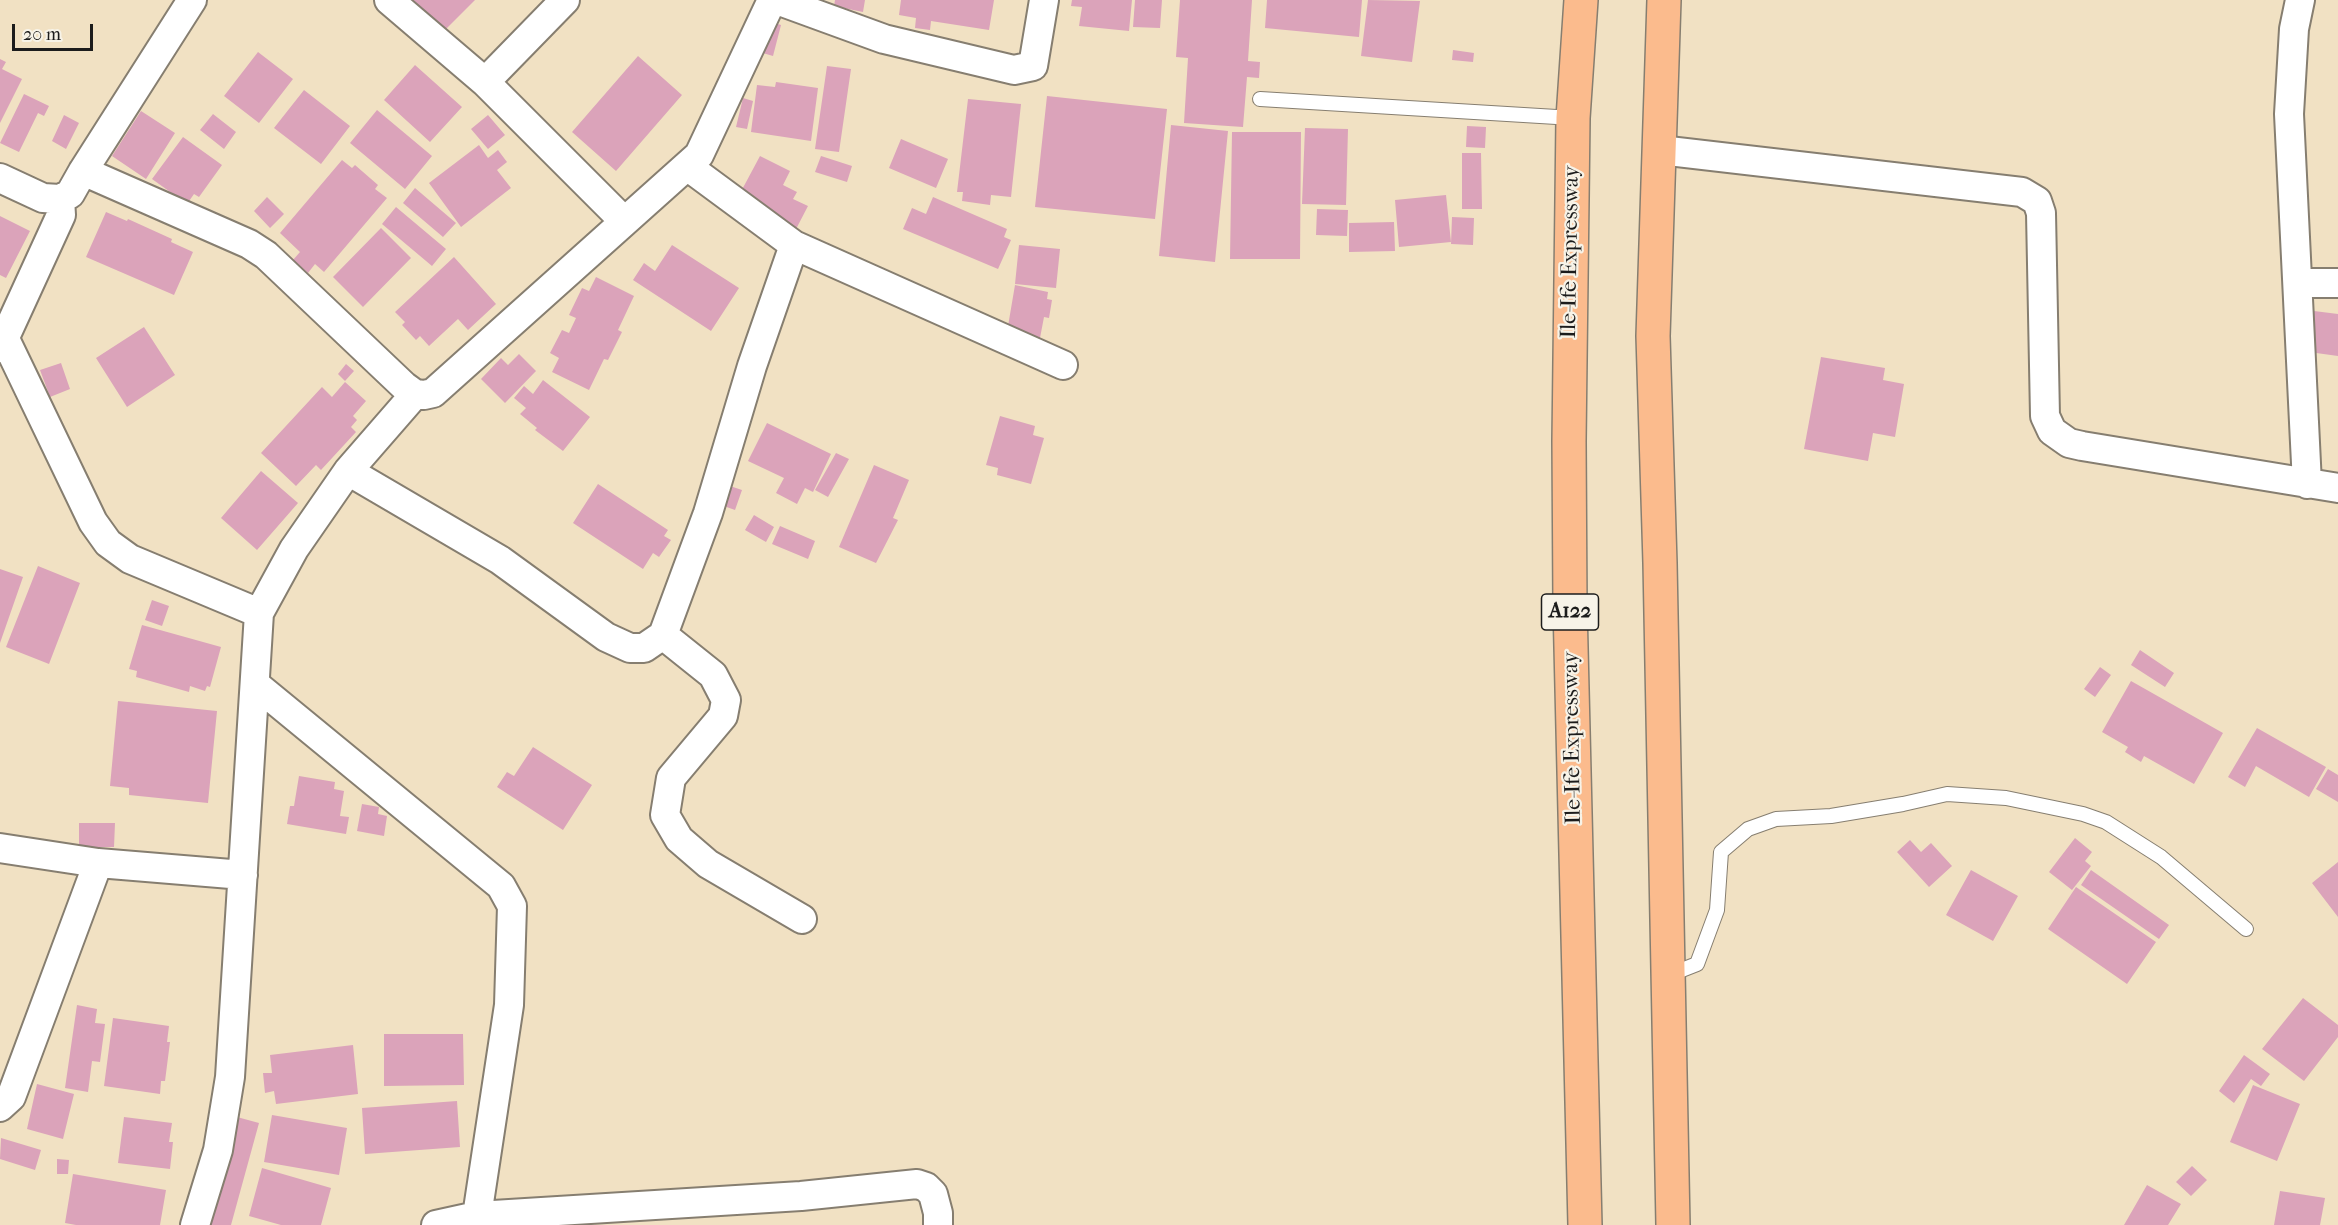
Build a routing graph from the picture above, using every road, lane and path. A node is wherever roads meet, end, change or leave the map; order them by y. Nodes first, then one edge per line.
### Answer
1 (192, 0) edge
2 (389, 0) edge
3 (565, 0) edge
4 (772, 0) edge
5 (777, 0) edge
6 (1044, 0) edge
7 (1581, 0) edge
8 (1664, 0) edge
9 (2300, 0) edge
10 (485, 82) junction
11 (1260, 99) dead end
12 (1573, 118) junction
13 (1660, 150) junction
14 (687, 166) junction
15 (82, 171) junction
16 (0, 178) edge
17 (60, 199) junction
18 (624, 221) junction
19 (794, 245) junction
20 (2298, 283) junction
21 (2338, 283) edge
22 (3, 344) edge
23 (1063, 365) dead end
24 (415, 394) junction
25 (348, 471) junction
26 (2307, 484) junction
27 (2338, 488) edge
28 (259, 613) junction
29 (663, 635) junction
30 (255, 684) junction
31 (0, 848) edge
32 (98, 863) junction
33 (243, 875) junction
34 (802, 919) dead end
35 (2246, 929) dead end
36 (1667, 976) junction
37 (0, 1107) edge
38 (477, 1216) junction
39 (195, 1225) edge
40 (436, 1225) edge
41 (938, 1225) edge
42 (1584, 1225) edge
43 (1673, 1225) edge

1 - 15 street
2 - 10 street
3 - 10 street
4 - 14 street
5 - 6 street
7 - 12 highway, Ile-Ife Expressway / A122
8 - 13 highway
9 - 20 street
10 - 18 street
11 - 12 lane
12 - 42 highway, Ile-Ife Expressway / A122
13 - 26 street
13 - 36 highway
14 - 18 street
14 - 19 street
15 - 17 street
15 - 24 street
16 - 17 street
17 - 22 street
18 - 24 street
19 - 23 street
19 - 29 street
20 - 21 street
20 - 26 street
22 - 28 street
24 - 25 street
25 - 28 street
25 - 29 street
26 - 27 street
28 - 30 street
29 - 34 street
30 - 33 street
30 - 38 street
31 - 32 street
32 - 33 street
32 - 37 street
33 - 39 street
35 - 36 lane
36 - 43 highway
38 - 40 street
38 - 41 street

